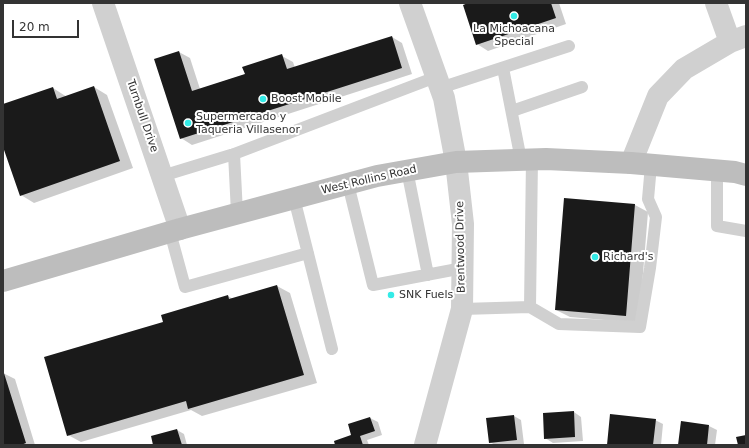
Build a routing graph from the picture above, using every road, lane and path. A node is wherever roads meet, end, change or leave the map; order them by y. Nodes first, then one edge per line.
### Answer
1 (103, 3) edge
2 (410, 3) edge
3 (716, 3) edge
4 (738, 39) edge
5 (569, 46) dead end
6 (503, 68) junction
7 (438, 82) junction
8 (582, 87) dead end
9 (512, 111) junction
10 (234, 154) junction
11 (526, 160) junction
12 (456, 162) junction
13 (641, 164) junction
14 (407, 170) junction
15 (717, 171) junction
16 (746, 175) edge
17 (162, 176) junction
18 (348, 184) junction
19 (294, 198) junction
20 (237, 213) junction
21 (175, 230) junction
22 (746, 231) edge
23 (308, 253) junction
24 (463, 268) junction
25 (428, 275) junction
26 (3, 281) edge
27 (530, 307) junction
28 (462, 309) junction
29 (332, 349) dead end
30 (425, 445) edge

1 - 17 street, Turnbull Drive
2 - 7 street, Brentwood Drive
3 - 4 street
4 - 13 street
5 - 6 lane
6 - 7 lane
6 - 9 lane
7 - 10 lane
7 - 12 street, Brentwood Drive
8 - 9 lane
9 - 11 lane
10 - 17 lane
10 - 20 lane
11 - 12 main road, West Rollins Road
11 - 13 main road, West Rollins Road
11 - 27 lane
12 - 14 main road, West Rollins Road
12 - 24 street, Brentwood Drive
13 - 15 main road, West Rollins Road
13 - 27 lane
14 - 18 main road, West Rollins Road
14 - 25 lane
15 - 16 main road, West Rollins Road
15 - 22 lane
17 - 21 street, Turnbull Drive
18 - 19 main road, West Rollins Road
18 - 25 lane
19 - 20 main road, West Rollins Road
19 - 23 lane
20 - 21 main road, West Rollins Road
21 - 23 lane
21 - 26 main road, West Rollins Road
23 - 29 lane
24 - 25 lane
24 - 28 street, Brentwood Drive
27 - 28 lane
28 - 30 street, Brentwood Drive

